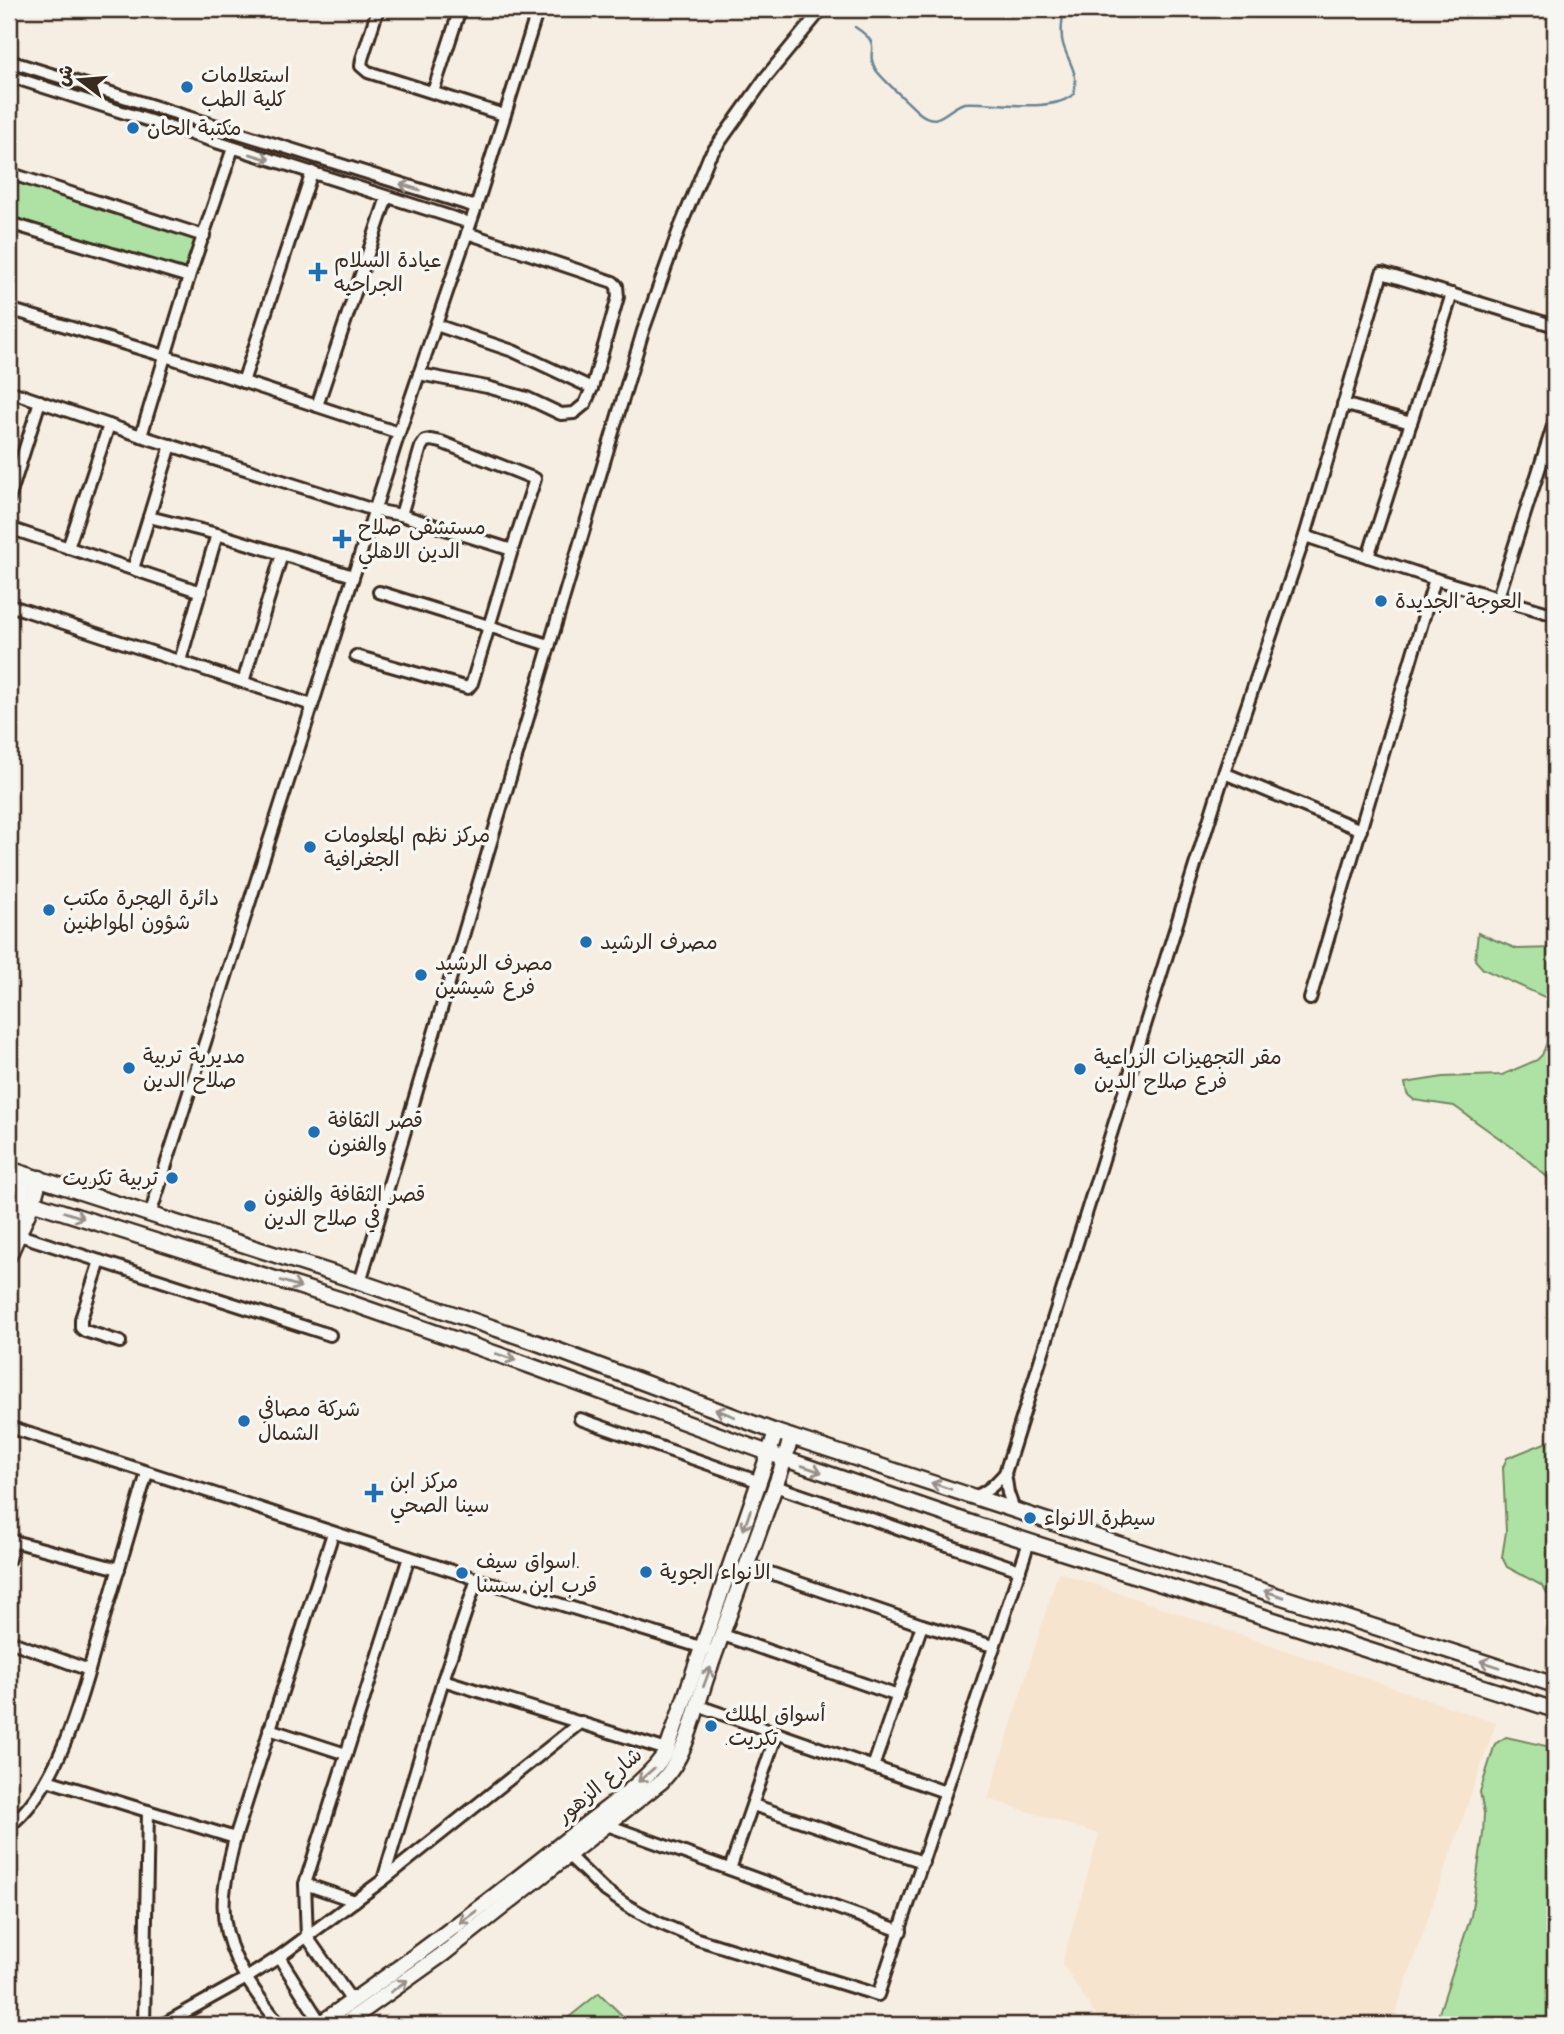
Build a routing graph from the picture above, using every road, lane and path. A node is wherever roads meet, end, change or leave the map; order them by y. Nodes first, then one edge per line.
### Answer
1 (378, 9) edge
2 (460, 9) edge
3 (538, 9) edge
4 (822, 9) edge
5 (9, 61) edge
6 (9, 76) edge
7 (433, 92) junction
8 (121, 96) junction
9 (116, 110) junction
10 (504, 115) junction
11 (233, 148) junction
12 (312, 172) junction
13 (9, 173) edge
14 (387, 197) junction
15 (476, 208) junction
16 (9, 223) edge
17 (469, 228) junction
18 (204, 236) junction
19 (189, 277) junction
20 (1452, 293) junction
21 (9, 309) edge
22 (436, 325) junction
23 (1555, 326) edge
24 (165, 356) junction
25 (419, 374) junction
26 (243, 382) junction
27 (592, 388) junction
28 (9, 391) edge
29 (40, 401) junction
30 (1343, 404) junction
31 (317, 406) junction
32 (1555, 420) edge
33 (1411, 423) junction
34 (109, 425) junction
35 (399, 433) junction
36 (141, 436) junction
37 (171, 445) junction
38 (14, 467) edge
39 (9, 499) edge
40 (374, 510) junction
41 (401, 515) junction
42 (149, 517) junction
43 (9, 528) edge
44 (218, 534) junction
45 (1305, 537) junction
46 (68, 548) junction
47 (512, 550) junction
48 (282, 554) junction
49 (1368, 557) junction
50 (133, 569) junction
51 (353, 576) junction
52 (1435, 579) junction
53 (201, 592) junction
54 (379, 592) dead end
55 (1498, 597) junction
56 (9, 605) edge
57 (1555, 615) edge
58 (490, 625) junction
59 (549, 645) junction
60 (356, 656) dead end
61 (180, 662) junction
62 (243, 682) junction
63 (312, 705) junction
64 (1224, 773) junction
65 (1361, 830) junction
66 (1310, 999) dead end
67 (9, 1169) edge
68 (33, 1177) junction
69 (21, 1199) edge
70 (150, 1215) junction
71 (9, 1223) edge
72 (19, 1235) junction
73 (9, 1256) edge
74 (100, 1261) junction
75 (360, 1282) junction
76 (330, 1335) dead end
77 (120, 1342) dead end
78 (580, 1419) dead end
79 (9, 1427) edge
80 (776, 1432) junction
81 (792, 1437) junction
82 (770, 1453) junction
83 (785, 1459) junction
84 (147, 1473) junction
85 (1005, 1473) junction
86 (760, 1482) junction
87 (775, 1486) junction
88 (973, 1497) junction
89 (1014, 1510) junction
90 (333, 1532) junction
91 (11, 1541) edge
92 (1029, 1542) junction
93 (1139, 1551) junction
94 (409, 1557) junction
95 (9, 1559) edge
96 (747, 1565) junction
97 (119, 1569) junction
98 (1020, 1570) junction
99 (1135, 1575) junction
100 (477, 1579) junction
101 (922, 1625) junction
102 (723, 1635) junction
103 (9, 1641) edge
104 (993, 1646) junction
105 (709, 1649) junction
106 (89, 1670) junction
107 (443, 1680) junction
108 (1555, 1685) edge
109 (898, 1696) junction
110 (696, 1705) junction
111 (1555, 1710) edge
112 (581, 1722) junction
113 (269, 1729) junction
114 (777, 1733) junction
115 (667, 1750) junction
116 (346, 1754) junction
117 (873, 1767) junction
118 (47, 1780) junction
119 (945, 1792) junction
120 (753, 1805) junction
121 (148, 1811) junction
122 (607, 1825) junction
123 (9, 1826) edge
124 (234, 1838) junction
125 (569, 1856) junction
126 (923, 1862) junction
127 (730, 1869) junction
128 (383, 1880) junction
129 (305, 1884) junction
130 (355, 1901) junction
131 (901, 1931) junction
132 (307, 1937) junction
133 (279, 1957) junction
134 (246, 1979) junction
135 (352, 2001) junction
136 (144, 2025) edge
137 (162, 2025) edge
138 (280, 2025) edge
139 (320, 2025) edge
140 (344, 2025) edge

1 - 7 street
2 - 7 street
3 - 10 street
4 - 59 street
5 - 8 street
6 - 9 street
7 - 10 street
8 - 9 street
15 -> 8 street
9 - 11 street
10 - 15 street
11 -> 12 street
11 - 18 street
12 - 14 street
12 - 26 street
13 - 18 street
14 - 17 street
14 - 31 street
15 - 17 street
16 - 19 street
17 - 22 street
17 - 27 street
18 - 19 street
19 - 24 street
20 - 23 street
20 - 30 street
20 - 33 street
21 - 24 street
22 - 25 street
22 - 27 street
24 - 26 street
24 - 36 street
25 - 27 street
25 - 35 street
26 - 31 street
28 - 29 street
29 - 34 street
29 - 38 street
30 - 33 street
30 - 45 street
31 - 35 street
32 - 55 street
33 - 49 street
34 - 36 street
34 - 46 street
35 - 40 street
36 - 37 street
37 - 40 street
37 - 42 street
38 - 39 street
40 - 41 street
40 - 51 street
41 - 47 street
41 - 47 street
42 - 44 street
42 - 50 street
43 - 46 street
44 - 48 street
44 - 53 street
45 - 49 street
45 - 64 street
46 - 50 street
47 - 58 street
48 - 51 street
48 - 62 street
49 - 52 street
50 - 53 street
51 - 63 street
52 - 55 street
52 - 65 street
53 - 61 street
54 - 58 street
55 - 57 street
56 - 61 street
58 - 59 street
58 - 60 street
59 - 75 street
61 - 62 street
62 - 63 street
63 - 70 street
64 - 65 street
64 - 85 street
65 - 66 street
67 - 68 main road
68 - 69 main road
68 - 70 main road
69 - 71 main road
69 - 72 main road
69 -> 82 main road
70 - 75 main road
72 - 73 main road
72 - 74 street
74 - 76 street
74 - 77 street
80 -> 75 main road
78 - 86 street
79 - 84 street
80 - 81 main road
80 - 82 main road, شارع الزهور
81 - 83 main road, شارع الزهور
88 -> 81 main road
82 - 83 main road
82 - 86 main road, شارع الزهور
83 - 87 main road, شارع الزهور
83 -> 92 main road
84 - 90 street
84 - 97 street
85 - 88 street
85 - 89 street
86 -> 105 main road, شارع الزهور
87 - 96 main road, شارع الزهور
87 - 98 street
88 - 89 main road
89 - 93 main road
90 - 94 street
90 - 113 street
91 - 95 street
91 - 97 street
92 - 98 street
92 - 99 main road
93 - 99 main road
108 -> 93 main road
94 - 100 street
94 - 116 street
96 - 101 street
96 - 102 main road, شارع الزهور
97 - 106 street
98 - 104 street
99 - 111 main road
100 - 105 street
100 - 107 street
101 - 104 street
101 - 109 street
102 - 105 main road, شارع الزهور
102 - 109 street
103 - 106 street
104 - 119 street
110 -> 105 main road, شارع الزهور
105 - 115 main road, شارع الزهور
106 - 118 street
107 - 112 street
107 - 128 street
109 - 117 street
110 - 114 street
110 - 122 main road, شارع الزهور
112 - 115 street
112 - 128 street
113 - 116 street
113 - 124 street
114 - 117 street
114 - 120 street
115 -> 135 main road, شارع الزهور
116 - 129 street
117 - 119 street
118 - 121 street
118 - 123 street
119 - 126 street
120 - 126 street
120 - 127 street
121 - 124 street
121 - 136 street
122 - 125 main road, شارع الزهور
122 - 127 street
124 - 134 street
125 - 131 street
140 -> 125 main road, شارع الزهور
126 - 131 street
127 - 131 street
128 - 130 street
129 - 130 street
129 - 132 street
130 - 132 street
132 - 133 street
132 - 135 street
133 - 134 street
133 - 139 street
134 - 137 street
134 - 138 street
135 - 139 main road, شارع الزهور

